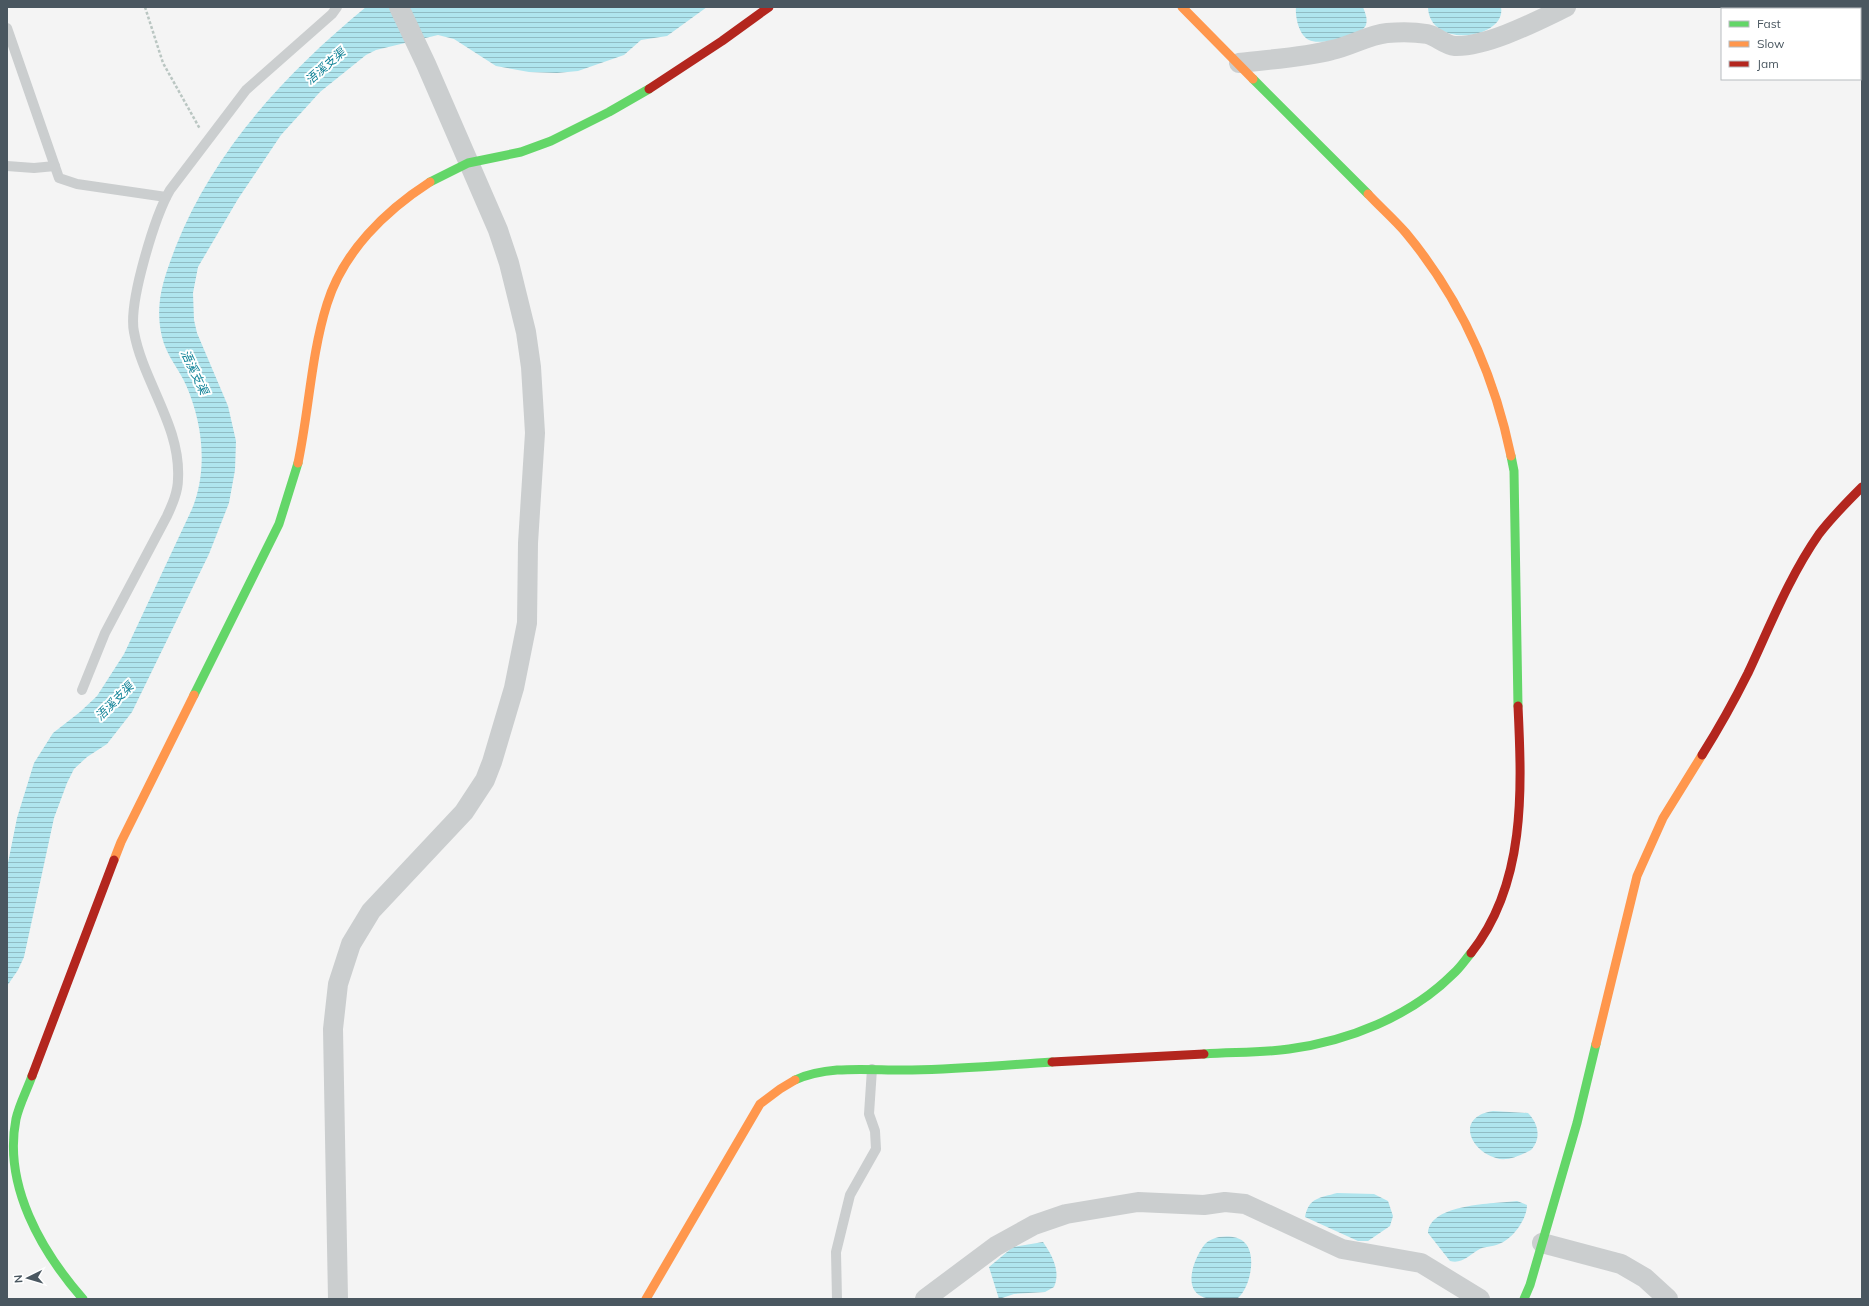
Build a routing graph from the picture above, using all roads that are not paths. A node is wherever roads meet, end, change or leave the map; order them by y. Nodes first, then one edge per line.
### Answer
1 (337, 7) edge
2 (399, 7) edge
3 (769, 7) edge
4 (1182, 7) edge
5 (1566, 7) edge
6 (7, 28) edge
7 (1239, 63) junction
8 (470, 163) junction
9 (7, 166) edge
10 (55, 166) junction
11 (166, 197) junction
12 (1862, 487) edge
13 (82, 690) dead end
14 (872, 1069) junction
15 (1542, 1243) junction
16 (83, 1299) edge
17 (338, 1299) edge
18 (646, 1299) edge
19 (837, 1299) edge
20 (925, 1299) edge
21 (1480, 1299) edge
22 (1524, 1299) edge
23 (1668, 1299) edge

1 - 11 lane
2 - 8 street
3 - 8 street
4 - 7 street
5 - 7 street
6 - 10 lane
7 - 14 street
8 - 16 street
8 - 17 street
9 - 10 lane
10 - 11 lane
11 - 13 lane
12 - 15 street
14 - 18 street
14 - 19 lane
15 - 22 street
15 - 23 street
20 - 21 street

